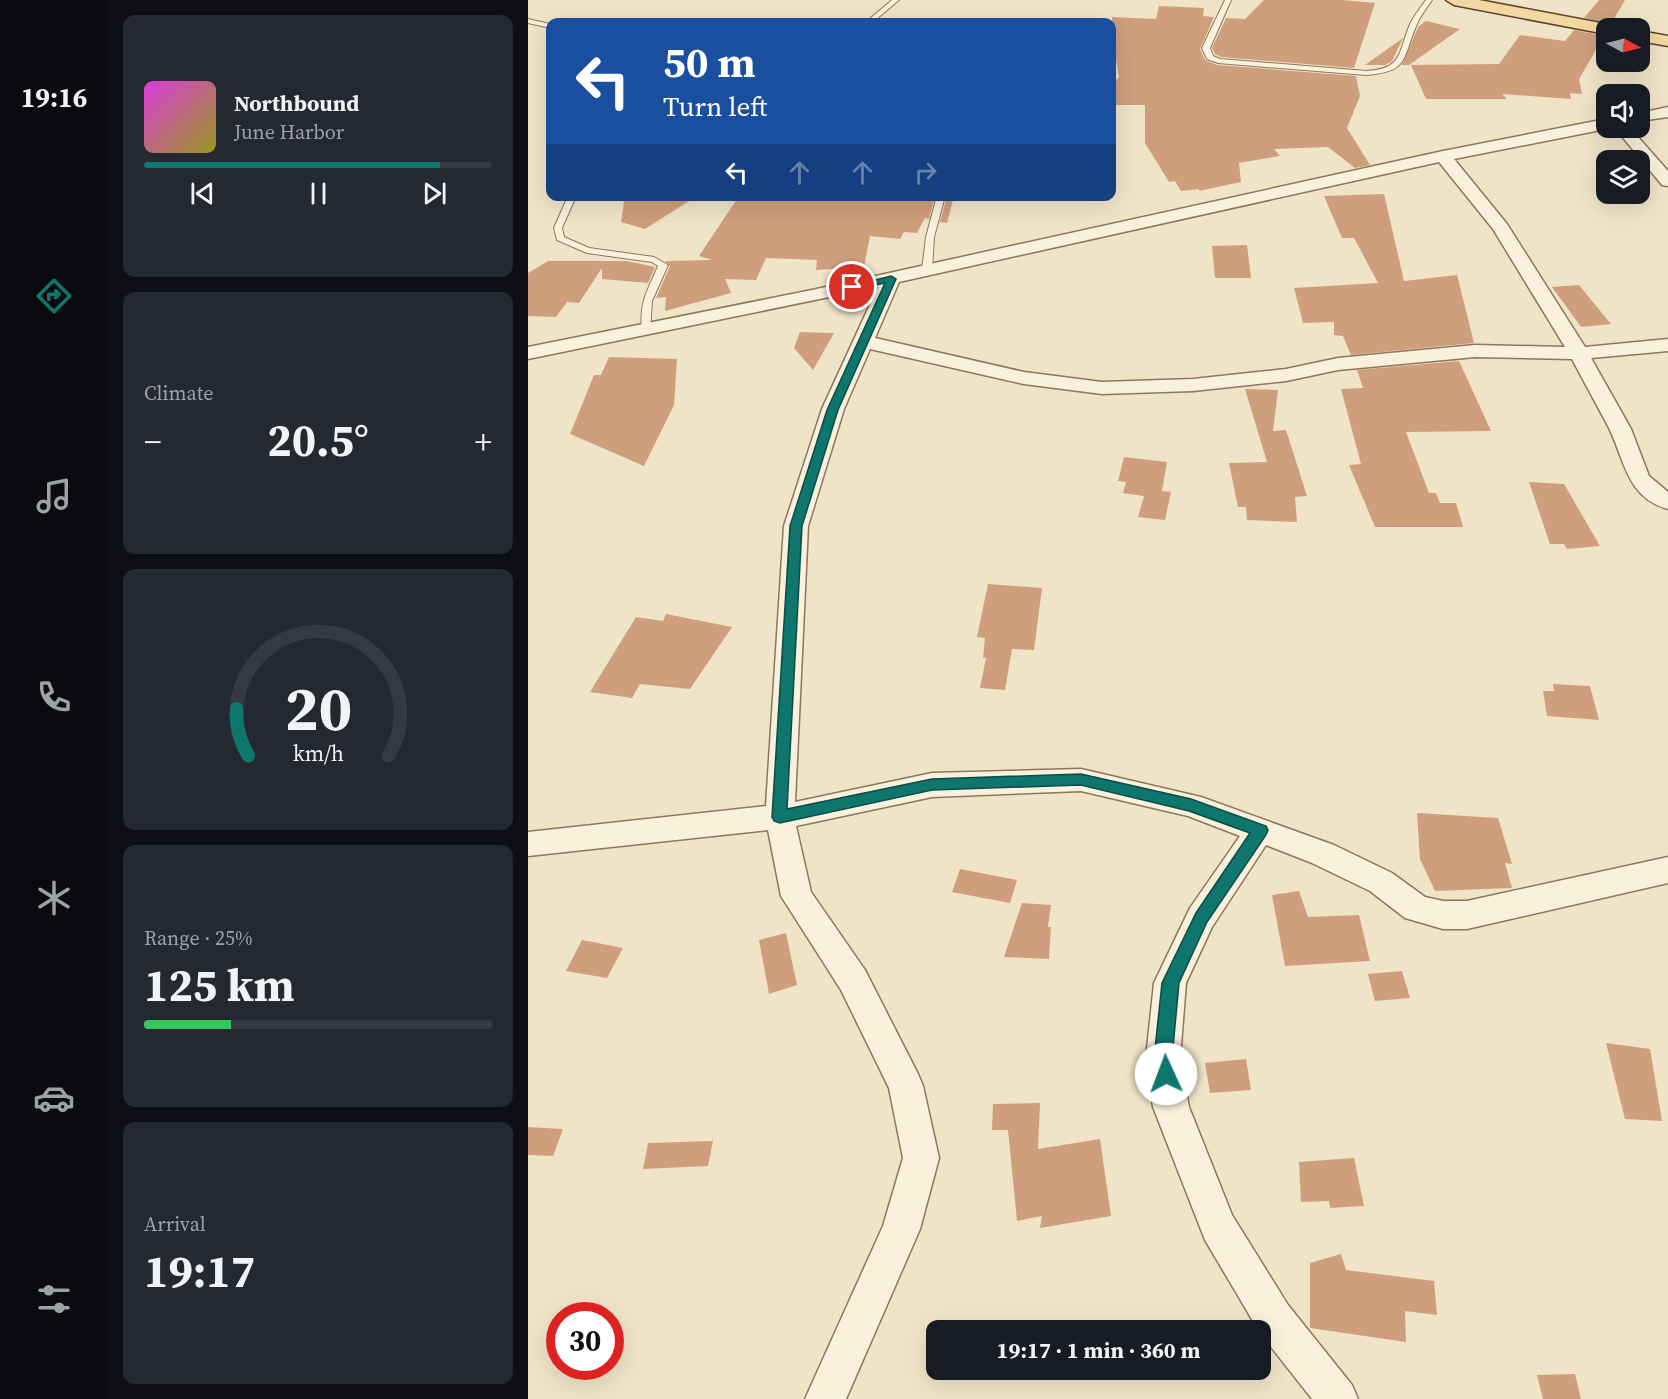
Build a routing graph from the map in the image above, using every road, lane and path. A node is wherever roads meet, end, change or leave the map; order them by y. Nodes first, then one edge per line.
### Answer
1 (896, 0) edge
2 (1228, 0) edge
3 (1429, 0) edge
4 (1454, 0) edge
5 (874, 18) edge
6 (528, 21) edge
7 (546, 25) edge
8 (1596, 27) edge
9 (1650, 38) edge
10 (1668, 41) edge
11 (1668, 112) edge
12 (1650, 115) edge
13 (1596, 126) edge
14 (1631, 138) edge
15 (1443, 156) junction
16 (1668, 181) edge
17 (570, 201) edge
18 (940, 201) edge
19 (927, 270) junction
20 (891, 279) junction
21 (647, 329) junction
22 (863, 341) junction
23 (1668, 345) edge
24 (528, 353) edge
25 (1580, 353) junction
26 (1668, 502) edge
27 (780, 817) junction
28 (1260, 830) junction
29 (528, 844) edge
30 (1668, 870) edge
31 (825, 1399) edge
32 (1338, 1399) edge

1 - 5 lane
2 - 3 lane
4 - 8 main road
6 - 7 lane
9 - 10 main road
11 - 12 street
13 - 15 street
14 - 16 street
15 - 19 street
15 - 25 street
17 - 21 lane
18 - 19 lane
19 - 20 street
20 - 21 street
20 - 22 street
21 - 24 street
22 - 25 street
22 - 27 street
23 - 25 street
25 - 26 street
27 - 28 street
27 - 29 street
27 - 31 street
28 - 30 street
28 - 32 street

